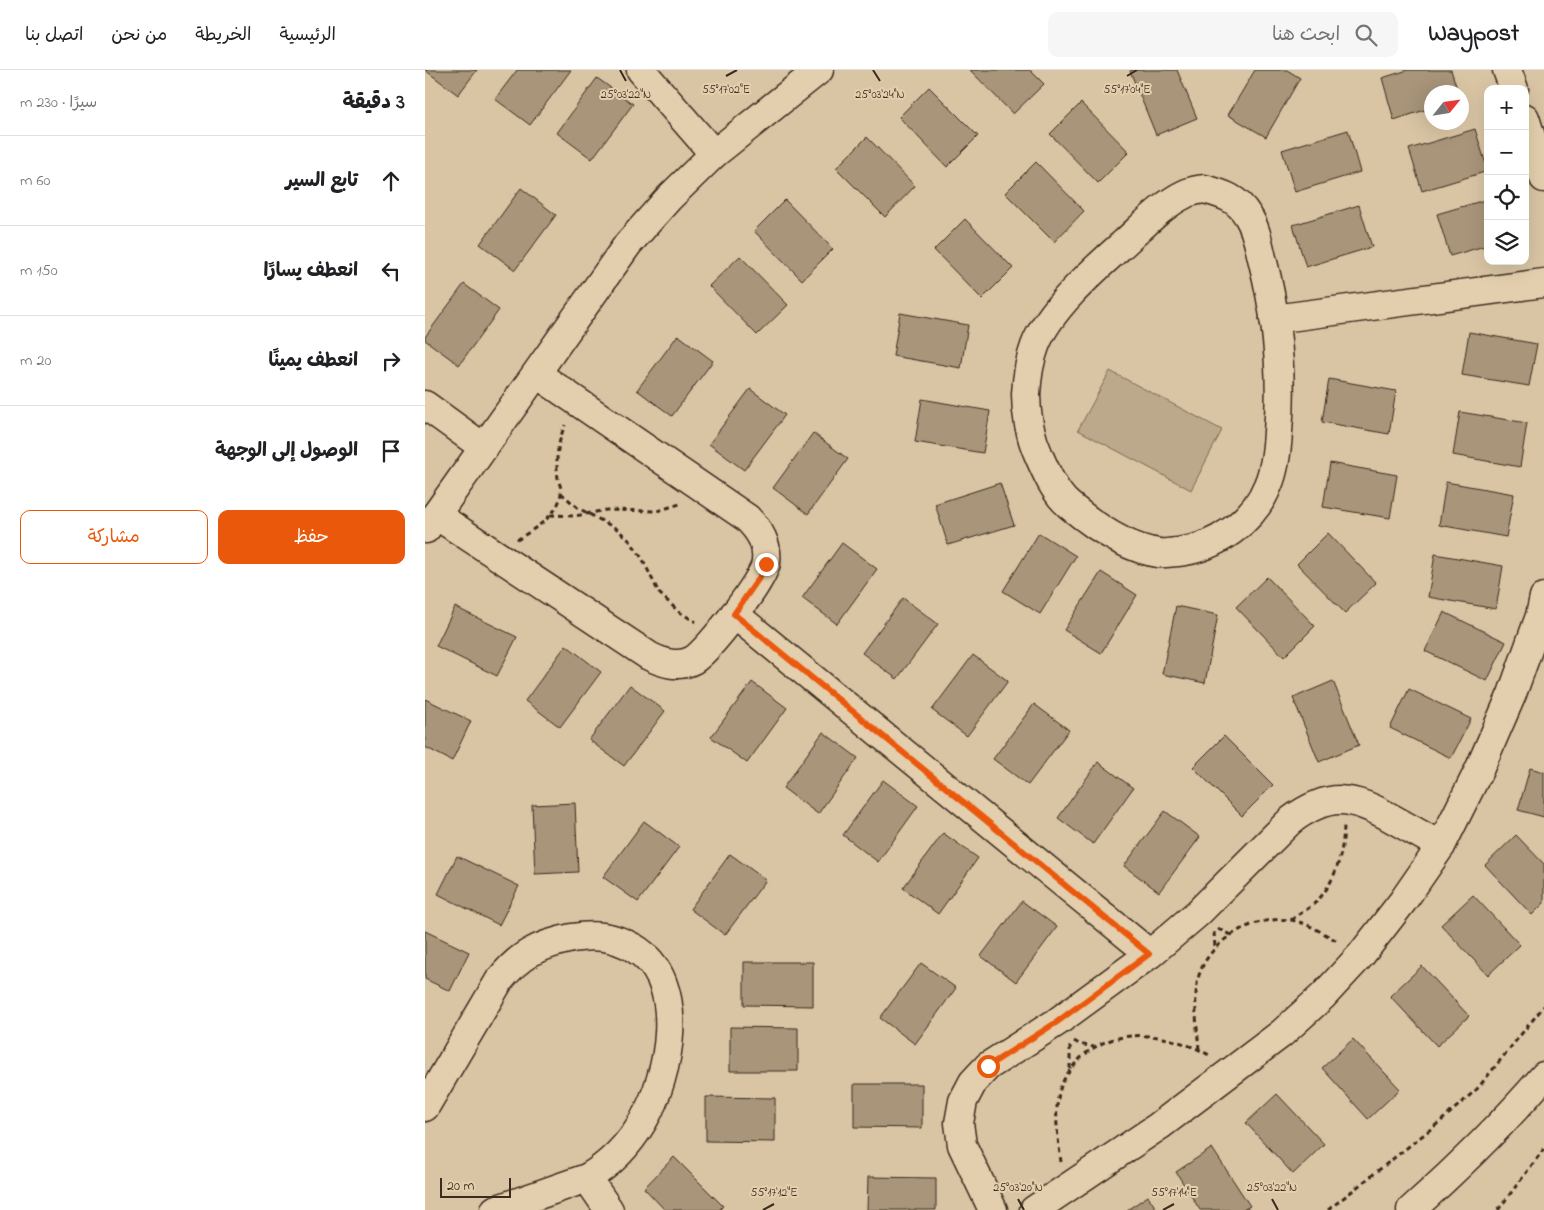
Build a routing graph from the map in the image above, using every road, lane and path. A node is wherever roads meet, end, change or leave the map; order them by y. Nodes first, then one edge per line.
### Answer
1 (641, 70) edge
2 (819, 70) edge
3 (1507, 70) edge
4 (1513, 85) edge
5 (1529, 130) edge
6 (714, 154) junction
7 (1544, 178) edge
8 (1544, 283) edge
9 (1275, 319) junction
10 (537, 374) junction
11 (575, 401) junction
12 (425, 405) edge
13 (483, 447) junction
14 (704, 489) junction
15 (561, 493) junction
16 (588, 514) junction
17 (550, 515) junction
18 (431, 522) edge
19 (499, 557) junction
20 (1544, 597) edge
21 (727, 623) junction
22 (1339, 800) junction
23 (1441, 846) junction
24 (1291, 920) junction
25 (1213, 926) dead end
26 (1215, 948) junction
27 (1149, 954) junction
28 (1361, 955) junction
29 (1544, 1006) edge
30 (1069, 1037) dead end
31 (1199, 1049) junction
32 (1235, 1069) junction
33 (1070, 1070) junction
34 (1544, 1076) edge
35 (425, 1107) edge
36 (1544, 1149) edge
37 (587, 1178) junction
38 (1064, 1190) junction
39 (495, 1210) edge
40 (609, 1210) edge
41 (993, 1210) edge
42 (1034, 1210) edge
43 (1328, 1210) edge
44 (1411, 1210) edge
45 (1498, 1210) edge

1 - 6 street
2 - 6 street
3 - 4 street
5 - 7 street
6 - 10 street
8 - 9 street
9 - 9 street
10 - 11 street
10 - 13 street
11 - 14 street
11 - 15 path
12 - 13 street
13 - 18 street
14 - 16 path
14 - 21 street
15 - 16 path
15 - 17 path
16 - 17 path
16 - 21 path
17 - 19 path
18 - 19 street
19 - 21 street
20 - 23 street
21 - 27 street
22 - 23 street
22 - 24 path
22 - 27 street
23 - 28 street
24 - 26 path
24 - 28 path
25 - 26 path
26 - 31 path
27 - 41 street
28 - 32 street
29 - 43 path
30 - 33 path
31 - 32 path
31 - 33 path
32 - 38 street
33 - 38 path
34 - 44 street
35 - 37 street
36 - 45 path
37 - 39 street
37 - 40 street
38 - 42 street

